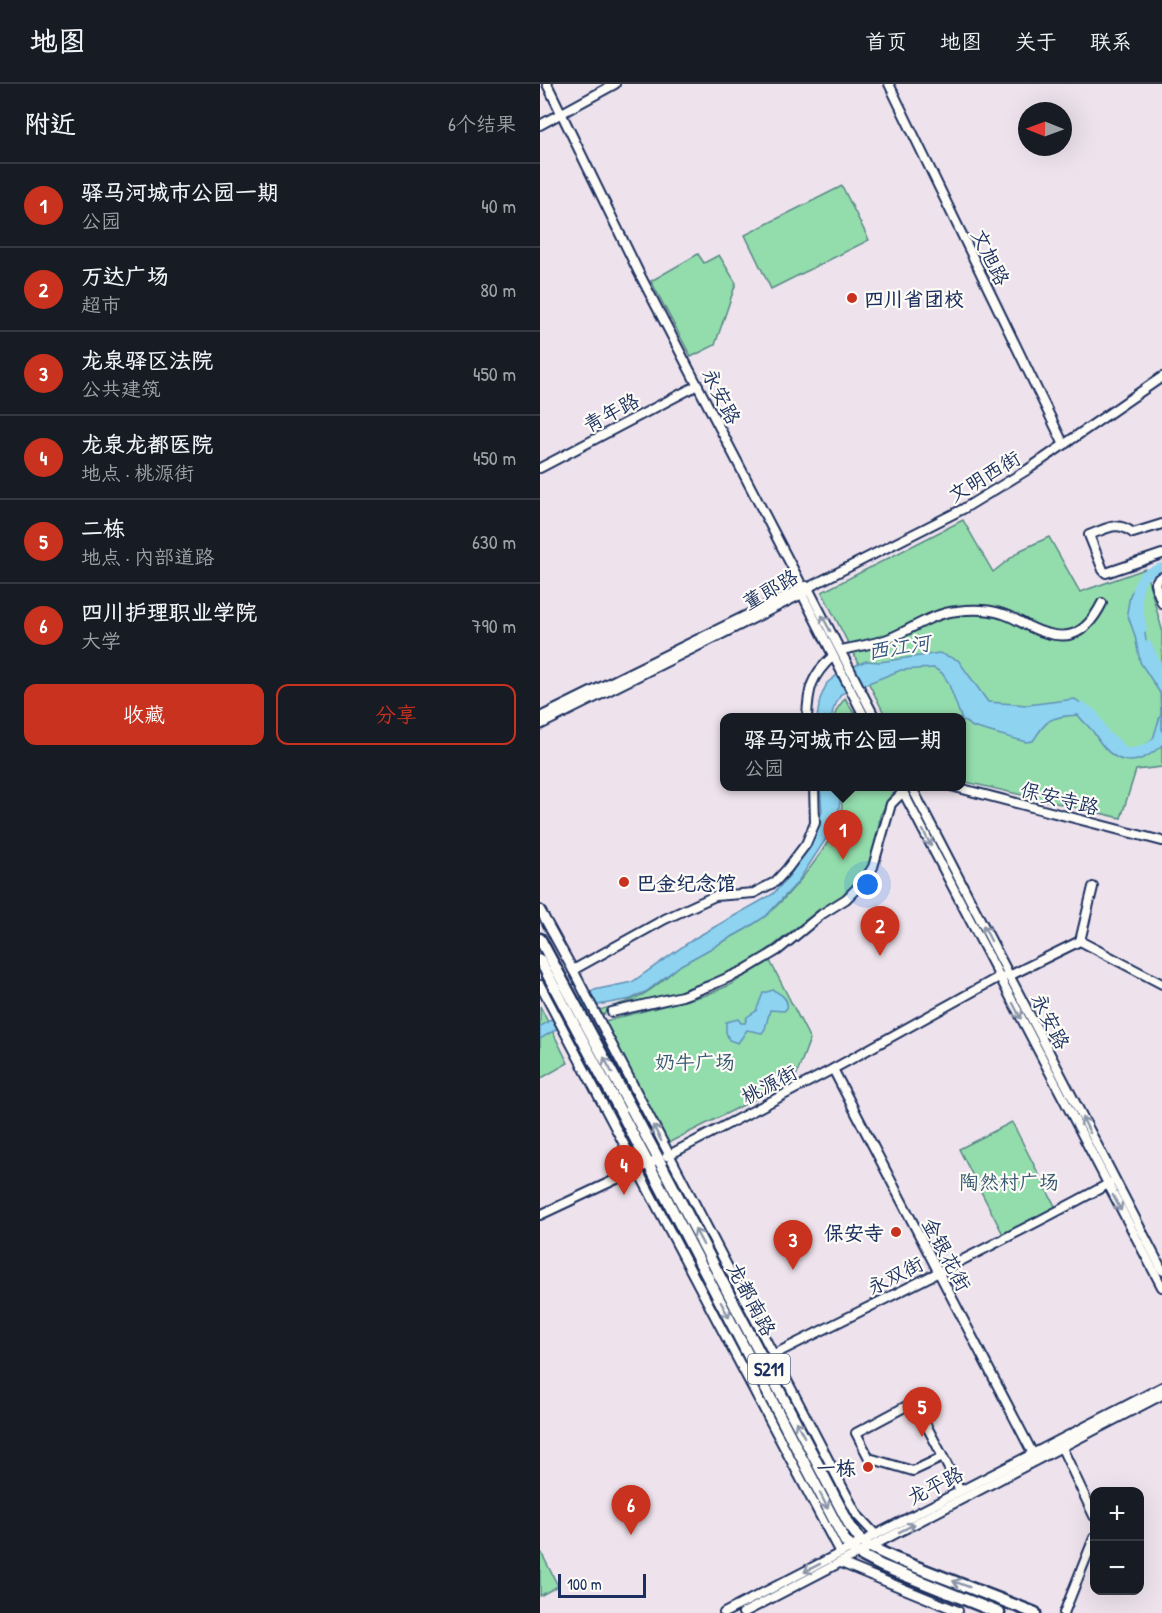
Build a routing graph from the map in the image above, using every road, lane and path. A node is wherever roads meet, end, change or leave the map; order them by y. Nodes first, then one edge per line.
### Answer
1 (547, 84) edge
2 (615, 84) edge
3 (889, 84) edge
4 (562, 113) junction
5 (540, 125) edge
6 (1162, 377) edge
7 (698, 385) junction
8 (1064, 445) junction
9 (540, 468) edge
10 (1162, 524) edge
11 (1162, 554) edge
12 (1162, 577) edge
13 (807, 589) junction
14 (1102, 603) dead end
15 (1162, 603) edge
16 (841, 650) junction
17 (832, 656) junction
18 (860, 698) junction
19 (807, 713) edge
20 (864, 713) edge
21 (872, 713) edge
22 (540, 717) edge
23 (540, 725) edge
24 (966, 790) edge
25 (814, 791) edge
26 (901, 791) edge
27 (903, 791) edge
28 (913, 791) edge
29 (1162, 841) edge
30 (1093, 887) dead end
31 (540, 910) edge
32 (540, 939) edge
33 (1080, 941) junction
34 (540, 960) edge
35 (573, 970) junction
36 (1009, 976) junction
37 (999, 977) junction
38 (1162, 984) edge
39 (540, 985) edge
40 (564, 995) junction
41 (612, 1012) dead end
42 (832, 1069) junction
43 (659, 1160) junction
44 (636, 1169) junction
45 (1111, 1183) junction
46 (540, 1215) edge
47 (1159, 1256) edge
48 (1162, 1270) edge
49 (938, 1271) junction
50 (1162, 1287) edge
51 (764, 1360) junction
52 (1162, 1387) edge
53 (1162, 1395) edge
54 (1061, 1446) junction
55 (1033, 1454) junction
56 (943, 1457) junction
57 (960, 1491) junction
58 (1090, 1506) edge
59 (875, 1534) junction
60 (1094, 1541) edge
61 (866, 1544) junction
62 (854, 1550) junction
63 (840, 1554) junction
64 (841, 1563) junction
65 (963, 1599) junction
66 (958, 1612) edge
67 (724, 1613) edge
68 (743, 1613) edge
69 (999, 1613) edge
70 (1035, 1613) edge
71 (1064, 1613) edge

1 - 4 street, 永安路
2 - 4 street
3 - 8 street, 文旭路
4 - 5 street
4 - 7 street, 永安路
6 - 8 street, 文明西街
7 - 9 street, 青年路
7 - 13 street, 永安路
8 - 13 street, 文明西街
10 - 11 street
12 - 15 street
16 -> 13 street, 永安路
13 - 17 street
13 - 22 street, 董郞路
13 - 23 street, 董郞路
14 - 16 street
16 - 18 street, 永安路
17 - 18 street
17 - 19 street
18 - 20 street
18 - 21 street, 永安路
24 - 29 street, 保安寺路
25 - 35 street
26 - 41 street
27 -> 37 street
36 -> 28 street, 永安路
30 - 33 street
31 - 35 street
32 - 40 main road, 龙都南路 / S211
33 - 36 street
33 - 38 street
34 - 40 main road, 龙都南路 / S211
43 -> 35 street
36 - 37 street, 桃源街
45 -> 36 street, 永安路
37 - 42 street, 桃源街
37 -> 45 street
39 - 44 street
40 - 43 main road, 龙都南路 / S211
42 - 43 street, 桃源街
42 - 49 street, 金银花街
43 - 44 street, 桃源街
43 - 51 main road, 龙都南路 / S211
51 -> 43 street
44 - 46 street, 桃源街
44 - 63 street
45 - 47 street, 永安路
45 - 49 street, 永双街
45 -> 50 street
47 - 48 street, 永安路
49 - 51 street, 永双街
49 - 55 street, 金银花街
51 - 59 street
61 -> 51 main road, 龙都南路 / S211
51 -> 62 main road, 龙都南路 / S211
52 - 55 street, 龙平路
53 - 54 street, 龙平路
54 - 58 street
61 -> 54 street, 龙平路
55 - 57 street, 龙平路
56 - 56 street
56 - 57 street
57 - 59 street, 龙平路
59 - 61 street, 龙平路
60 - 71 street
61 - 62 street, 龙平路
70 -> 61 main road
62 - 63 street, 龙平路
62 - 64 street, 龙平路
62 - 65 main road
63 -> 67 street, 龙平路
64 - 66 street
64 - 68 street, 龙平路
65 - 66 street
65 - 69 main road

